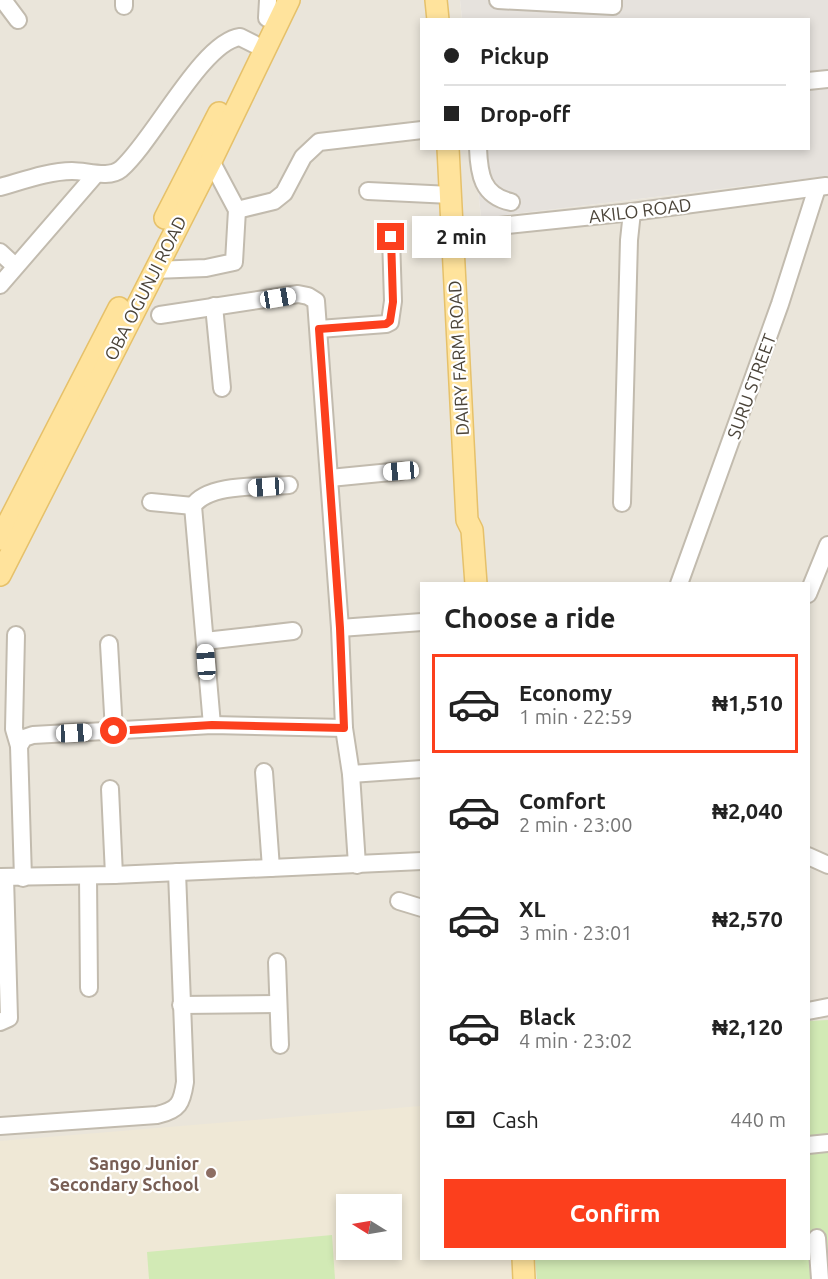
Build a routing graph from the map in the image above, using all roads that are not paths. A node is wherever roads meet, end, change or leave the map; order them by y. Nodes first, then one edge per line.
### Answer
1 (3, 0) edge
2 (289, 0) edge
3 (436, 0) edge
4 (449, 0) edge
5 (498, 0) edge
6 (613, 0) edge
7 (270, 6) edge
8 (438, 18) edge
9 (450, 18) edge
10 (18, 20) dead end
11 (259, 47) junction
12 (828, 79) edge
13 (810, 81) edge
14 (420, 130) edge
15 (448, 150) edge
16 (457, 150) edge
17 (478, 150) edge
18 (211, 161) junction
19 (96, 174) junction
20 (0, 187) edge
21 (823, 187) edge
22 (368, 191) dead end
23 (451, 195) junction
24 (511, 202) dead end
25 (237, 210) junction
26 (632, 212) junction
27 (456, 230) junction
28 (391, 237) dead end
29 (0, 252) edge
30 (15, 266) junction
31 (154, 270) junction
32 (0, 285) edge
33 (130, 302) junction
34 (214, 306) junction
35 (160, 315) dead end
36 (319, 329) junction
37 (222, 388) dead end
38 (401, 471) dead end
39 (330, 478) junction
40 (289, 485) dead end
41 (150, 502) dead end
42 (622, 503) dead end
43 (193, 506) junction
44 (0, 539) edge
45 (828, 545) edge
46 (0, 575) edge
47 (476, 582) edge
48 (680, 582) edge
49 (810, 589) edge
50 (420, 622) edge
51 (340, 628) junction
52 (293, 631) dead end
53 (16, 635) dead end
54 (205, 641) junction
55 (109, 644) dead end
56 (212, 725) junction
57 (344, 728) junction
58 (114, 731) junction
59 (19, 746) junction
60 (420, 769) edge
61 (264, 772) dead end
62 (351, 774) junction
63 (110, 789) dead end
64 (810, 857) edge
65 (420, 861) edge
66 (357, 865) junction
67 (828, 865) edge
68 (271, 868) junction
69 (177, 872) junction
70 (88, 876) junction
71 (114, 876) junction
72 (2, 877) edge
73 (23, 878) junction
74 (399, 901) dead end
75 (420, 907) edge
76 (277, 962) dead end
77 (89, 988) dead end
78 (277, 1004) junction
79 (182, 1005) junction
80 (828, 1007) edge
81 (810, 1011) edge
82 (0, 1022) edge
83 (280, 1045) dead end
84 (0, 1126) edge
85 (828, 1143) edge
86 (810, 1145) edge
87 (817, 1238) dead end
88 (523, 1260) edge
89 (524, 1279) edge
90 (820, 1279) edge

1 - 10 street
2 - 11 main road, OBA OGUNJI ROAD
3 - 8 main road
4 - 9 main road
5 - 6 street
7 - 11 main road, OBA OGUNJI ROAD
11 - 18 main road, OBA OGUNJI ROAD
11 - 19 street
11 - 33 main road, OBA OGUNJI ROAD
12 - 13 street
14 - 25 street
15 - 23 main road, DAIRY FARM ROAD
16 - 27 main road, DAIRY FARM ROAD
17 - 24 street
18 - 25 street
18 - 31 main road, OBA OGUNJI ROAD
19 - 20 street
19 - 30 street
21 - 26 street, AKILO ROAD
21 - 48 street, SURU STREET
22 - 23 street
23 - 27 main road, DAIRY FARM ROAD
25 - 31 street
26 - 27 street, AKILO ROAD
26 - 42 street
27 - 47 main road, DAIRY FARM ROAD
28 - 36 street
29 - 30 street
30 - 32 street
31 - 33 main road, OBA OGUNJI ROAD
33 - 44 main road, OBA OGUNJI ROAD
33 - 46 main road, OBA OGUNJI ROAD
34 - 35 street
34 - 36 street
34 - 37 street
36 - 39 street
38 - 39 street
39 - 51 street
40 - 43 street
41 - 43 street
43 - 54 street
45 - 49 street
50 - 51 street
51 - 57 street
52 - 54 street
53 - 59 street
54 - 56 street
55 - 58 street
56 - 57 street
56 - 58 street
57 - 62 street
58 - 59 street
59 - 73 street
60 - 62 street
61 - 68 street
62 - 66 street
63 - 71 street
64 - 67 street
65 - 66 street
66 - 68 street
68 - 69 street
69 - 71 street
69 - 79 street
70 - 71 street
70 - 73 street
70 - 77 street
72 - 73 street
72 - 82 street
74 - 75 street
76 - 78 street
78 - 79 street
78 - 83 street
79 - 84 street
80 - 81 street
85 - 86 street
87 - 90 street
88 - 89 main road

